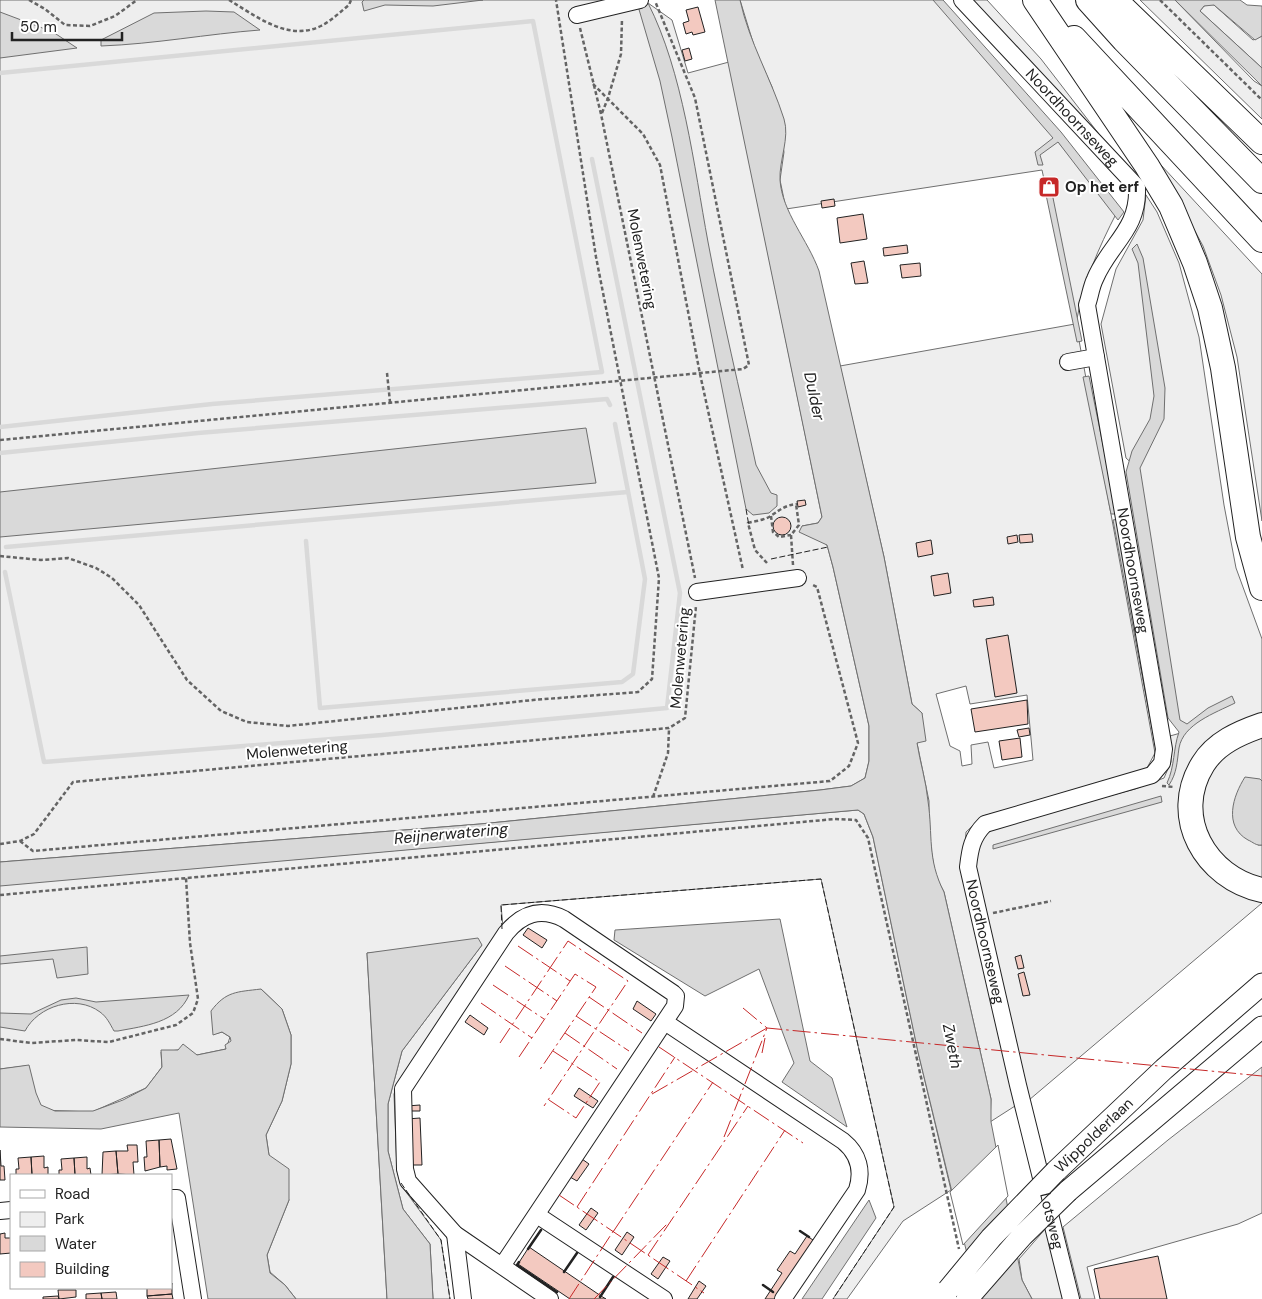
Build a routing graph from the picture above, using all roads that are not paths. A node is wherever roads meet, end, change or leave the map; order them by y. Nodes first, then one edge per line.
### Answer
1 (638, 0) edge
2 (962, 0) edge
3 (1035, 0) edge
4 (1039, 0) edge
5 (1088, 0) edge
6 (1115, 0) edge
7 (577, 15) road end
8 (1262, 142) edge
9 (1262, 181) edge
10 (1262, 240) edge
11 (1096, 357) junction
12 (1068, 362) dead end
13 (795, 578) road end
14 (1262, 588) edge
15 (697, 592) road end
16 (1262, 725) edge
17 (1262, 890) edge
18 (1262, 984) edge
19 (665, 1022) junction
20 (1262, 1027) edge
21 (1018, 1085) joint
22 (172, 1198) edge
23 (537, 1215) junction
24 (455, 1234) junction
25 (502, 1266) junction
26 (944, 1294) edge
27 (193, 1299) edge
28 (463, 1299) edge
29 (550, 1299) edge
30 (664, 1299) edge
31 (783, 1299) edge
32 (967, 1299) edge
33 (1071, 1299) edge

1 - 7 street
2 - 11 street, Noordhoornseweg
3 - 14 highway
4 - 10 highway
5 - 9 highway
6 - 8 highway
11 - 12 street
11 - 21 street, Noordhoornseweg
13 - 15 street
16 - 17 highway
18 - 26 main road, Wippolderlaan, bridge
19 - 23 street
19 - 24 street
19 - 31 street
20 - 32 main road, Wippolderlaan, bridge
21 - 33 street, Lotsweg
22 - 27 street
23 - 25 street
23 - 30 street
24 - 25 street
24 - 28 street
25 - 29 street

